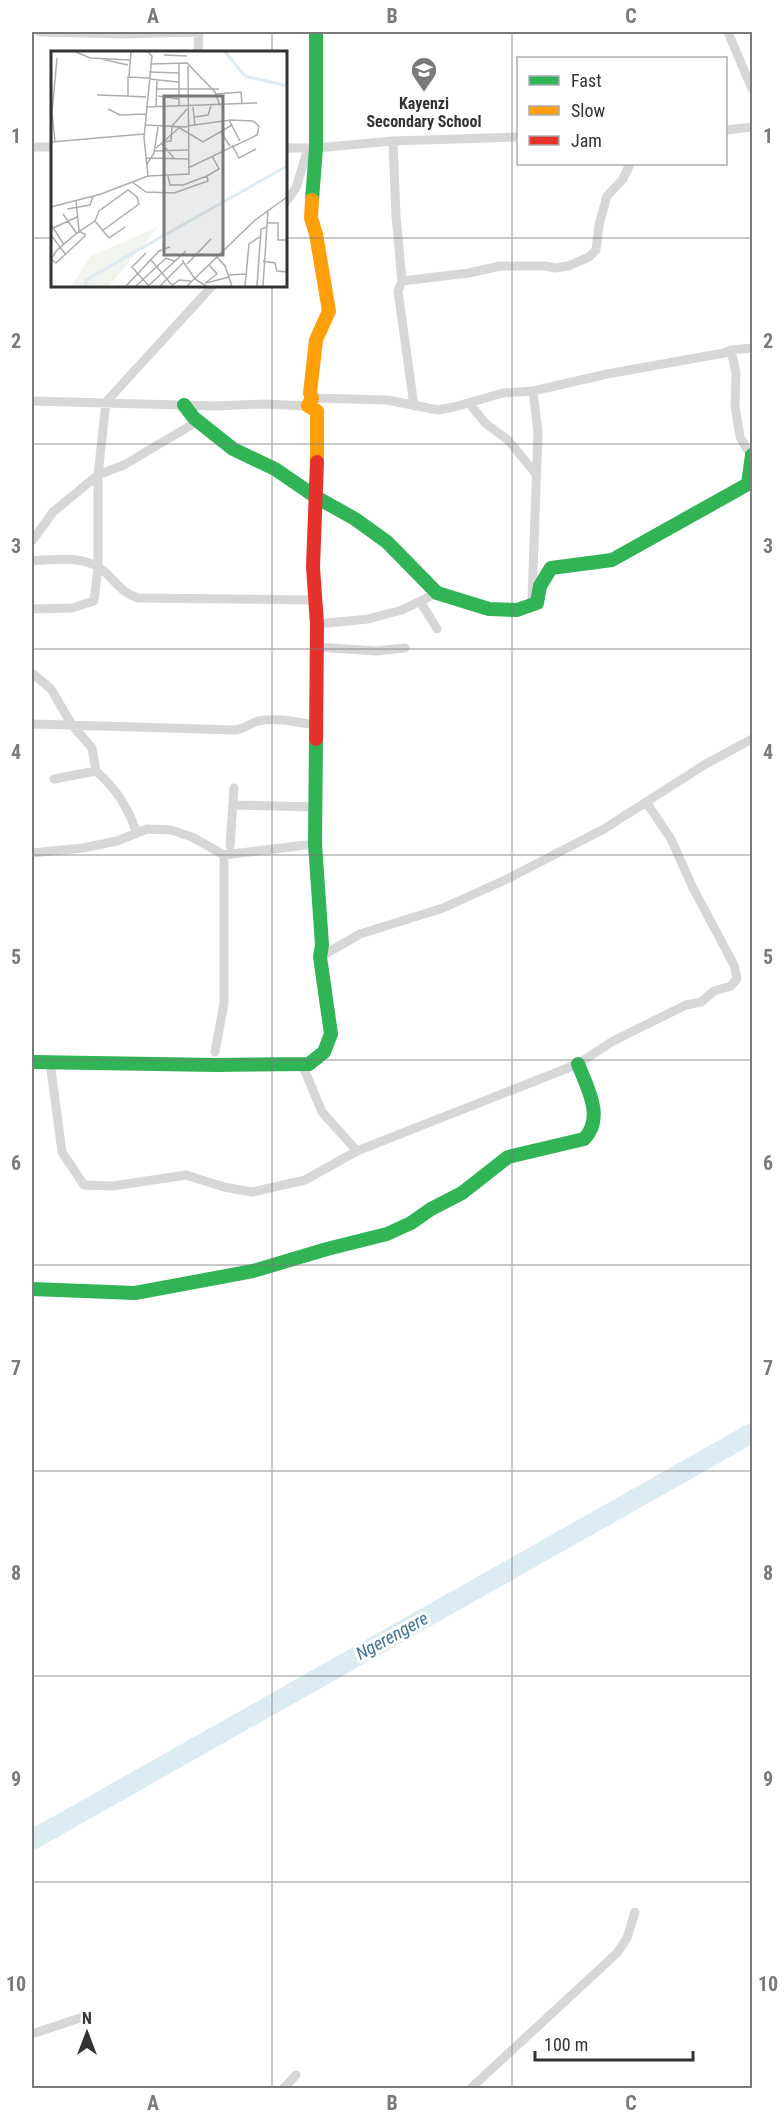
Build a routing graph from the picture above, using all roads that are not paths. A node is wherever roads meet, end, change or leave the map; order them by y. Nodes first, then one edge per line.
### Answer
1 (39, 32) edge
2 (199, 32) edge
3 (316, 32) edge
4 (728, 32) edge
5 (123, 33) edge
6 (198, 51) edge
7 (753, 89) edge
8 (752, 127) edge
9 (727, 130) edge
10 (517, 137) edge
11 (393, 141) junction
12 (32, 147) edge
13 (51, 147) edge
14 (286, 148) edge
15 (312, 148) junction
16 (630, 165) edge
17 (286, 202) edge
18 (402, 281) junction
19 (212, 286) edge
20 (753, 348) edge
21 (731, 350) junction
22 (533, 391) junction
23 (32, 402) edge
24 (106, 402) junction
25 (310, 402) junction
26 (470, 403) junction
27 (184, 405) junction
28 (414, 406) junction
29 (198, 421) junction
30 (752, 455) edge
31 (751, 471) edge
32 (536, 474) junction
33 (98, 475) junction
34 (316, 497) junction
35 (32, 541) edge
36 (32, 561) edge
37 (99, 567) junction
38 (436, 593) junction
39 (313, 600) junction
40 (420, 601) junction
41 (532, 604) junction
42 (32, 609) edge
43 (317, 624) junction
44 (437, 629) dead end
45 (316, 646) junction
46 (405, 648) dead end
47 (32, 673) edge
48 (32, 724) edge
49 (72, 725) junction
50 (315, 725) junction
51 (753, 739) edge
52 (96, 771) junction
53 (54, 779) dead end
54 (234, 788) dead end
55 (646, 802) junction
56 (233, 806) junction
57 (315, 807) junction
58 (136, 832) junction
59 (315, 844) junction
60 (227, 850) junction
61 (32, 853) edge
62 (320, 957) junction
63 (215, 1052) dead end
64 (32, 1062) edge
65 (50, 1062) junction
66 (302, 1064) junction
67 (578, 1064) junction
68 (357, 1151) junction
69 (32, 1289) edge
70 (635, 1912) dead end
71 (83, 2017) dead end
72 (32, 2034) edge
73 (296, 2075) dead end
74 (284, 2088) edge
75 (471, 2088) edge

1 - 5 street
2 - 5 street
2 - 6 street
3 - 15 street
4 - 7 street
8 - 9 street
10 - 11 street
11 - 15 street
11 - 18 street
12 - 13 street
14 - 15 street
15 - 17 street
15 - 25 street
16 - 18 street
18 - 28 street
19 - 24 street
20 - 21 street
21 - 22 street
21 - 30 street
22 - 26 street
22 - 32 street
23 - 24 street
24 - 27 street
24 - 33 street
25 - 27 street
25 - 28 street
25 - 34 street
26 - 28 street
26 - 32 street
27 - 29 street
29 - 33 street
29 - 34 street
30 - 31 street
31 - 41 street
32 - 41 street
33 - 35 street
33 - 37 street
34 - 38 street
34 - 39 street
36 - 37 street
37 - 39 street
37 - 42 street
38 - 40 street
38 - 41 street
39 - 43 street
40 - 43 street
40 - 44 street
43 - 45 street
45 - 46 street
45 - 50 street
47 - 49 street
48 - 49 street
49 - 50 street
49 - 52 street
50 - 57 street
51 - 55 street
52 - 53 street
52 - 58 street
54 - 56 street
55 - 62 street
55 - 67 street
56 - 57 street
56 - 60 street
57 - 59 street
58 - 60 street
58 - 61 street
59 - 60 street
59 - 62 street
60 - 63 street
62 - 66 street
64 - 65 street
65 - 66 street
65 - 68 street
66 - 68 street
67 - 68 street
67 - 69 street
70 - 75 street
71 - 72 street
73 - 74 street

